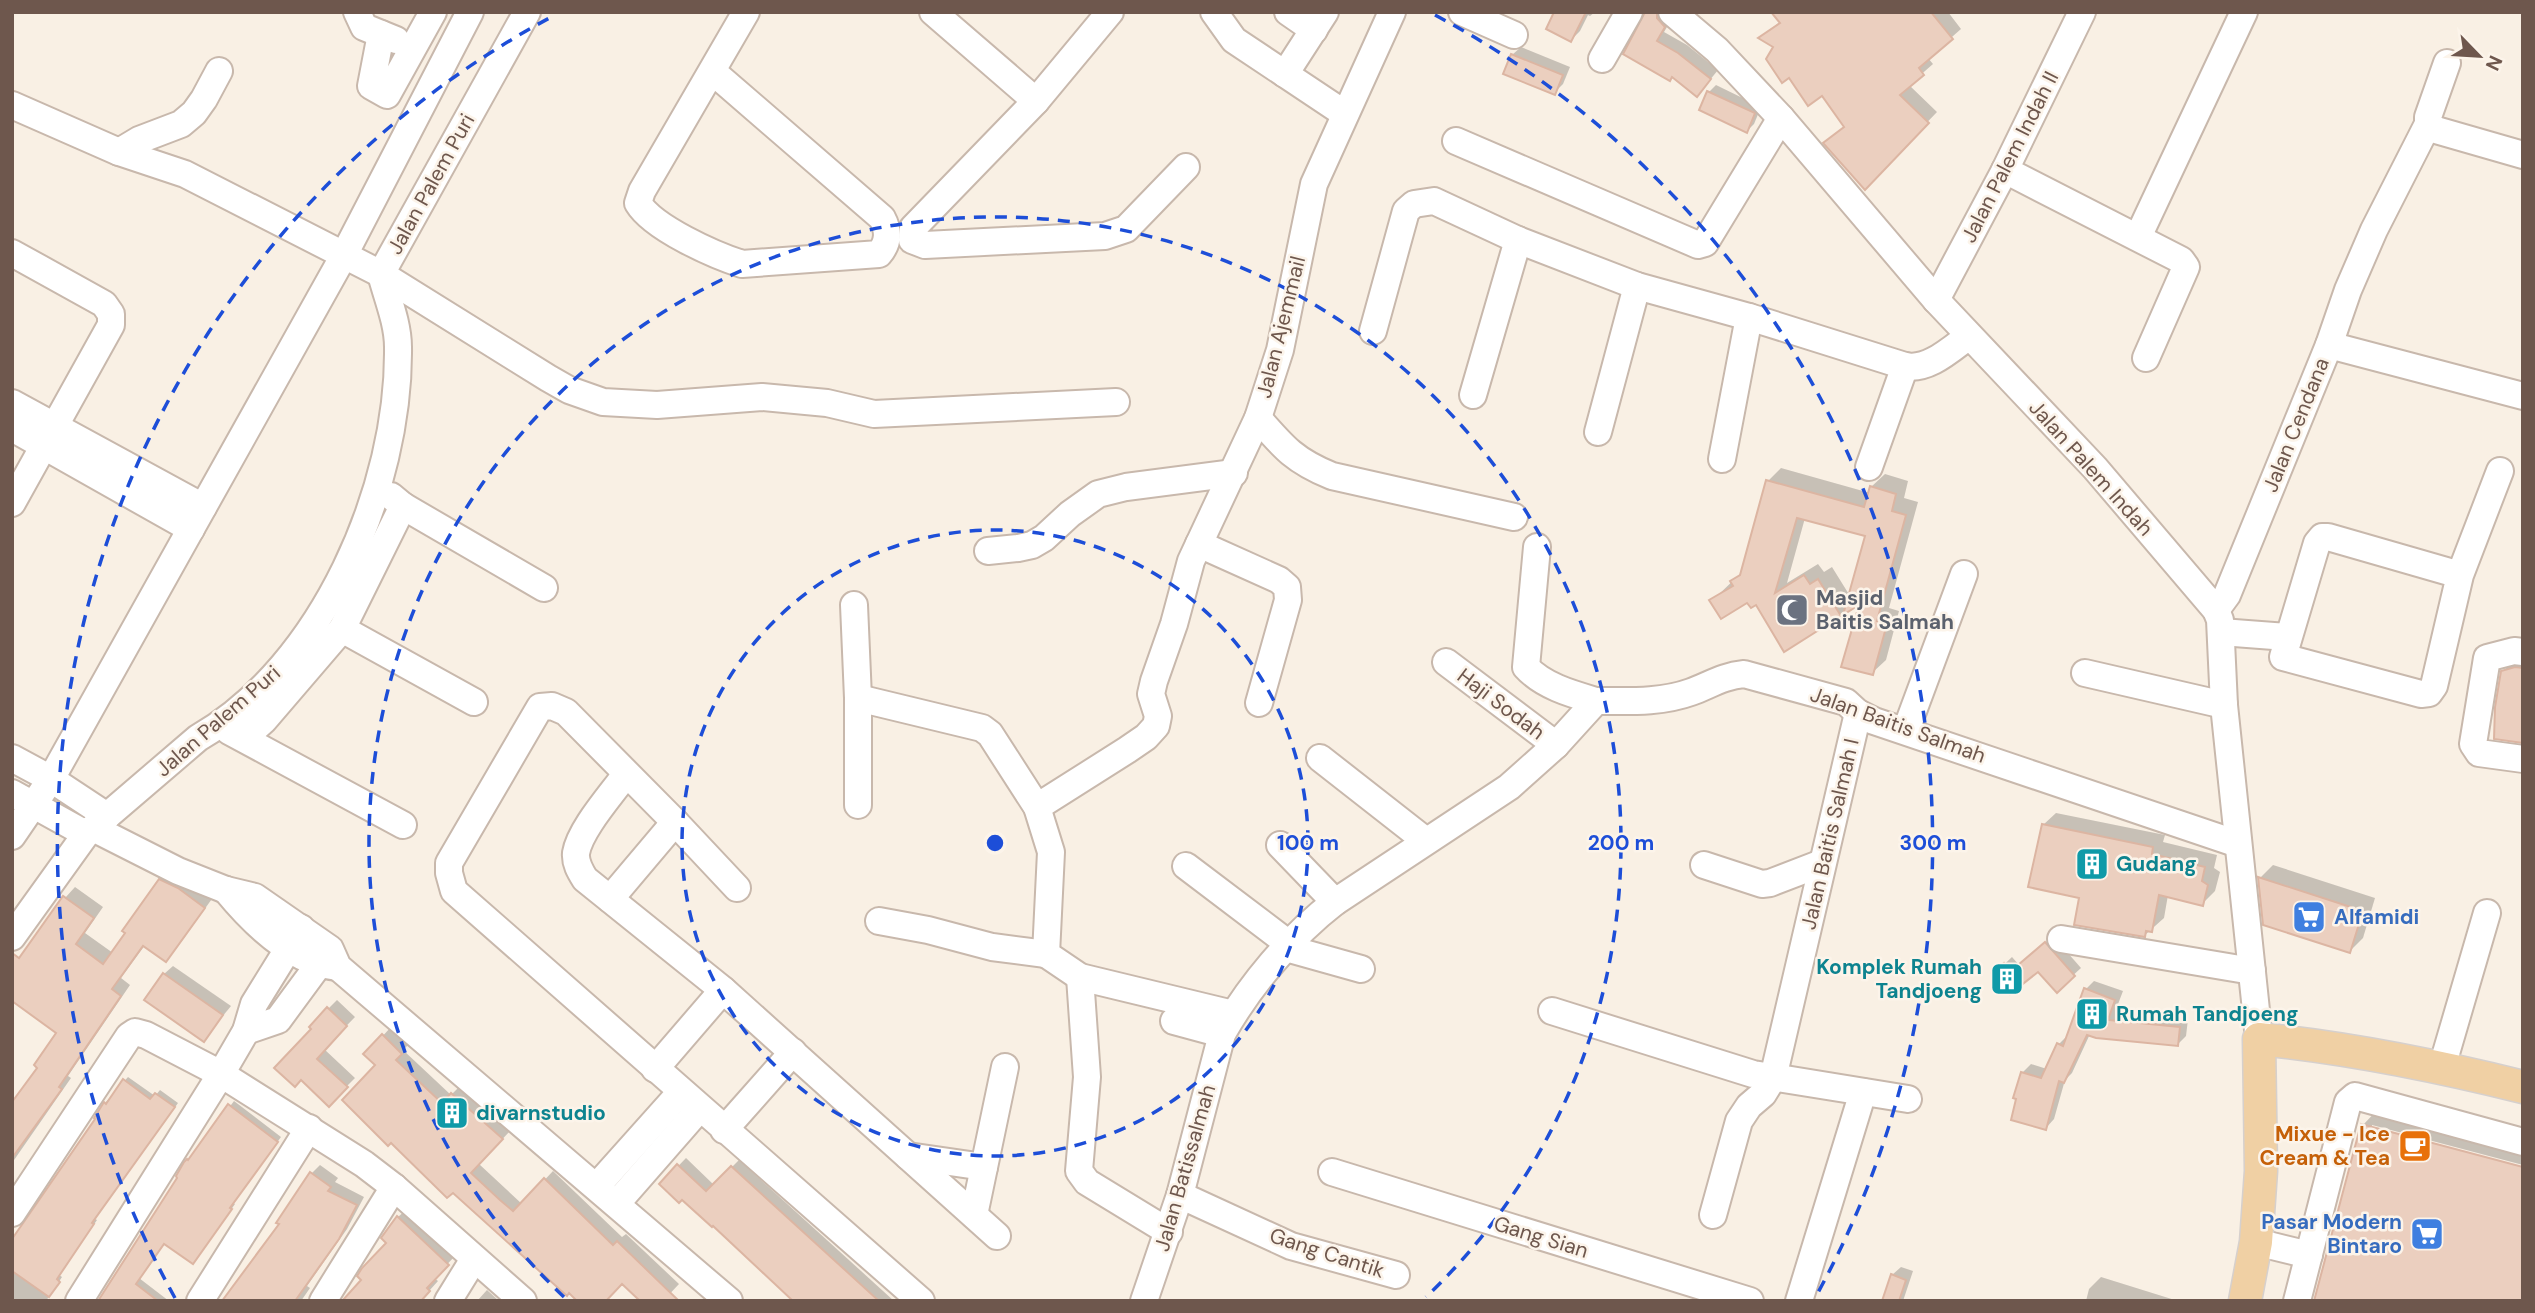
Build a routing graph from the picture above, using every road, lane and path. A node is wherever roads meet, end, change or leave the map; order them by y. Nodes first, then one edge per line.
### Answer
1 (357, 12) edge
2 (433, 12) edge
3 (470, 12) edge
4 (527, 12) edge
5 (746, 12) edge
6 (933, 12) edge
7 (1110, 12) edge
8 (1214, 12) edge
9 (1288, 12) edge
10 (1392, 12) edge
11 (1462, 12) edge
12 (1629, 12) edge
13 (1672, 12) edge
14 (2082, 12) edge
15 (2244, 12) edge
16 (1319, 21) edge
17 (380, 34) junction
18 (1514, 35) dead end
19 (414, 47) junction
20 (1602, 59) dead end
21 (2447, 63) dead end
22 (219, 71) dead end
23 (712, 72) junction
24 (1285, 74) junction
25 (1036, 101) junction
26 (12, 106) edge
27 (1345, 114) junction
28 (1781, 118) junction
29 (2428, 124) junction
30 (1456, 141) dead end
31 (119, 152) junction
32 (2523, 155) edge
33 (1186, 167) dead end
34 (2005, 170) junction
35 (2137, 237) junction
36 (1518, 240) junction
37 (12, 253) edge
38 (343, 257) junction
39 (382, 274) junction
40 (1637, 286) junction
41 (1936, 300) junction
42 (1749, 317) junction
43 (1373, 331) dead end
44 (1969, 336) junction
45 (2329, 345) junction
46 (2146, 358) dead end
47 (1905, 366) junction
48 (1473, 395) dead end
49 (2523, 396) edge
50 (1116, 402) dead end
51 (12, 403) edge
52 (1258, 418) junction
53 (12, 428) edge
54 (1598, 432) dead end
55 (50, 437) junction
56 (1722, 459) dead end
57 (1868, 467) dead end
58 (2500, 471) dead end
59 (1234, 473) junction
60 (379, 485) junction
61 (12, 503) edge
62 (403, 506) junction
63 (1514, 517) dead end
64 (197, 518) junction
65 (1199, 544) junction
66 (1537, 547) dead end
67 (988, 551) dead end
68 (1964, 575) dead end
69 (2460, 575) junction
70 (544, 588) dead end
71 (854, 605) dead end
72 (342, 629) junction
73 (2219, 630) junction
74 (2285, 644) junction
75 (2523, 652) edge
76 (1446, 662) dead end
77 (2085, 673) dead end
78 (858, 698) junction
79 (1596, 701) junction
80 (474, 702) dead end
81 (1259, 703) dead end
82 (2224, 705) junction
83 (1858, 713) junction
84 (219, 727) junction
85 (1906, 730) junction
86 (244, 738) junction
87 (1556, 745) junction
88 (12, 758) edge
89 (1320, 758) dead end
90 (2523, 759) edge
91 (626, 774) junction
92 (51, 779) junction
93 (23, 799) edge
94 (858, 806) dead end
95 (1037, 807) junction
96 (675, 822) junction
97 (403, 825) dead end
98 (95, 826) junction
99 (12, 836) edge
100 (1426, 841) junction
101 (2238, 844) junction
102 (1280, 845) dead end
103 (1822, 863) junction
104 (1704, 865) dead end
105 (1186, 866) dead end
106 (737, 888) dead end
107 (610, 899) junction
108 (1335, 902) junction
109 (2487, 913) dead end
110 (879, 920) dead end
111 (12, 937) edge
112 (295, 938) junction
113 (2061, 939) dead end
114 (1287, 946) junction
115 (1046, 954) junction
116 (329, 960) junction
117 (1360, 969) dead end
118 (2252, 971) junction
119 (1080, 977) junction
120 (723, 990) junction
121 (1552, 1011) dead end
122 (1174, 1021) dead end
123 (1227, 1024) junction
124 (246, 1031) junction
125 (2259, 1039) junction
126 (793, 1052) junction
127 (1004, 1067) dead end
128 (2442, 1067) junction
129 (655, 1069) junction
130 (221, 1074) junction
131 (1773, 1078) junction
132 (2523, 1087) edge
133 (1863, 1092) junction
134 (1908, 1099) dead end
135 (690, 1100) junction
136 (309, 1128) junction
137 (724, 1130) junction
138 (2523, 1142) edge
139 (908, 1156) junction
140 (984, 1167) junction
141 (1332, 1172) dead end
142 (597, 1186) junction
143 (394, 1187) junction
144 (1180, 1195) junction
145 (617, 1203) junction
146 (12, 1213) edge
147 (974, 1215) junction
148 (1713, 1215) dead end
149 (1169, 1232) junction
150 (997, 1236) dead end
151 (2256, 1242) junction
152 (2309, 1255) junction
153 (474, 1259) junction
154 (1396, 1275) dead end
155 (1741, 1299) edge
156 (79, 1301) edge
157 (200, 1301) edge
158 (323, 1301) edge
159 (448, 1301) edge
160 (523, 1301) edge
161 (729, 1301) edge
162 (922, 1301) edge
163 (1144, 1301) edge
164 (1799, 1301) edge
165 (2245, 1301) edge
166 (2297, 1301) edge

1 - 17 street
2 - 19 street
3 - 38 street, Jalan Palem Puri
4 - 39 street, Jalan Palem Puri
5 - 23 street
6 - 25 street
7 - 25 street
8 - 24 street
9 - 16 street
10 - 27 street, Jalan Ajemmail
11 - 18 street
12 - 20 street
13 - 28 street, Jalan Palem Indah
14 - 34 street, Jalan Palem Indah II
15 - 35 street
16 - 24 street
17 - 19 street
17 - 19 street
21 - 29 street
22 - 31 street
23 - 23 street
24 - 27 street
25 - 33 street
26 - 31 street
27 - 52 street, Jalan Ajemmail
28 - 30 street
28 - 41 street, Jalan Palem Indah
29 - 32 street
29 - 45 street
31 - 38 street
34 - 35 street
34 - 41 street, Jalan Palem Indah II
35 - 46 street
36 - 40 street
36 - 43 street
36 - 48 street
37 - 55 street
38 - 39 street
38 - 64 street, Jalan Palem Puri
39 - 50 street
39 - 60 street, Jalan Palem Puri
40 - 42 street
40 - 54 street
41 - 44 street, Jalan Palem Indah
42 - 47 street
42 - 56 street
44 - 47 street
44 - 73 street, Jalan Palem Indah
45 - 49 street, Jalan Cendana
45 - 73 street, Jalan Cendana
47 - 57 street
51 - 55 street
52 - 59 street, Jalan Ajemmail
52 - 63 street
53 - 55 street
55 - 61 street
55 - 64 street
58 - 69 street
59 - 65 street, Jalan Ajemmail
59 - 67 street
60 - 62 street
60 - 84 street, Jalan Palem Puri
62 - 70 street
62 - 72 street
64 - 92 street, Jalan Palem Puri
65 - 81 street
65 - 95 street, Jalan Ajemmail
66 - 79 street, Jalan Baitis Salmah
68 - 85 street
69 - 74 street
69 - 74 street
71 - 78 street
72 - 80 street
72 - 86 street
73 - 74 street
73 - 82 street
75 - 90 street
76 - 87 street, Haji Sodah
77 - 82 street
78 - 94 street
78 - 95 street
79 - 83 street, Jalan Baitis Salmah
79 - 87 street
82 - 101 street
83 - 85 street, Jalan Baitis Salmah
83 - 103 street, Jalan Baitis Salmah I
84 - 86 street
84 - 98 street, Jalan Palem Puri
85 - 101 street, Jalan Baitis Salmah
86 - 97 street
87 - 100 street
88 - 92 street
89 - 100 street
91 - 96 street
91 - 107 street
91 - 129 street
92 - 93 street, Jalan Palem Puri
92 - 98 street
93 - 98 street
93 - 99 street, Jalan Palem Puri
95 - 115 street
96 - 106 street
96 - 107 street
98 - 111 street, Jalan Palem Puri
98 - 112 street
100 - 108 street
101 - 118 street
102 - 108 street
103 - 104 street
103 - 131 street, Jalan Baitis Salmah I
105 - 114 street
107 - 120 street
108 - 114 street
109 - 128 street
110 - 115 street
112 - 116 street
112 - 124 street
113 - 118 street
114 - 117 street
114 - 123 street
115 - 119 street
116 - 124 street
116 - 142 street
118 - 125 street
119 - 123 street
119 - 149 street
120 - 126 street
120 - 129 street
121 - 131 street
122 - 123 street
123 - 144 street, Jalan Batissalmah
124 - 130 street
125 - 128 main road
125 - 151 main road
126 - 137 street
126 - 139 street
127 - 140 street
128 - 132 main road
129 - 135 street
130 - 136 street
130 - 146 street
130 - 156 street
131 - 133 street
131 - 148 street
133 - 134 street
133 - 164 street
135 - 137 street
135 - 142 street
135 - 145 street
136 - 143 street
136 - 157 street
137 - 162 street
138 - 152 street
139 - 140 street
139 - 147 street
140 - 147 street
141 - 155 street, Gang Sian
142 - 145 street
143 - 153 street
143 - 158 street
144 - 149 street, Jalan Batissalmah
144 - 154 street, Gang Cantik
145 - 161 street
147 - 150 street
149 - 163 street, Jalan Batissalmah
151 - 152 street
151 - 165 main road
152 - 166 street
153 - 159 street
153 - 160 street

